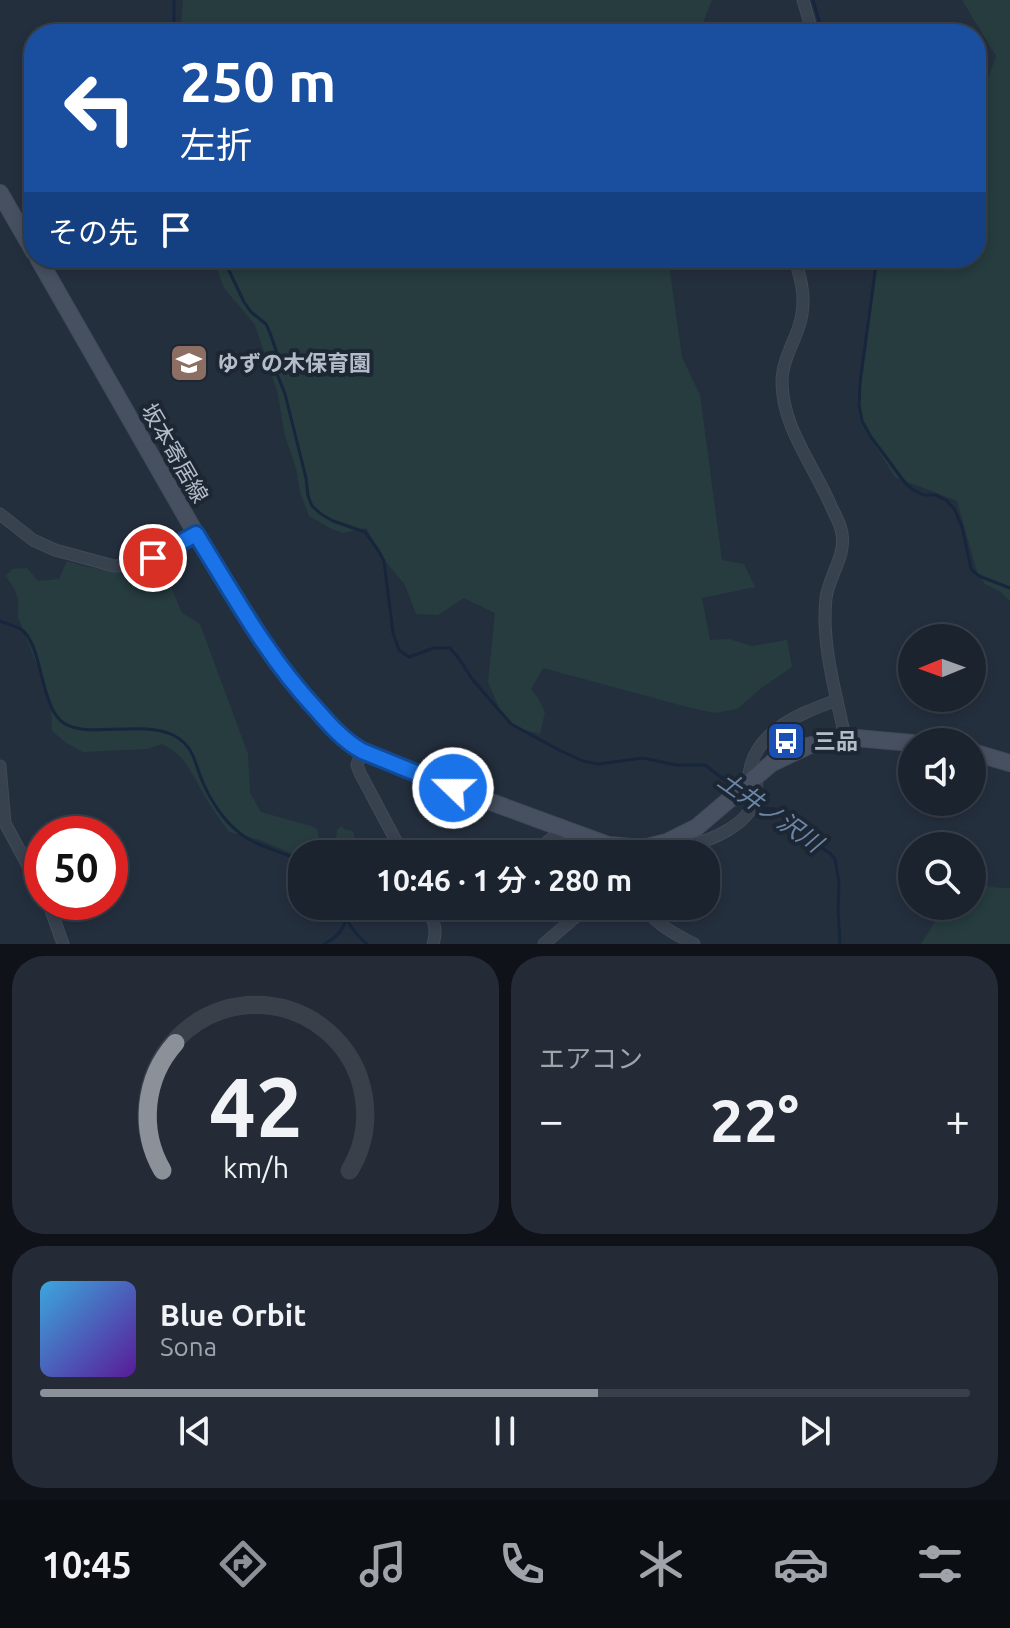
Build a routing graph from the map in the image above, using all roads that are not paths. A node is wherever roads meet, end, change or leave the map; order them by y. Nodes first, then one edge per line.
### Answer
1 (803, 0) edge
2 (810, 24) edge
3 (0, 193) edge
4 (24, 235) edge
5 (44, 268) edge
6 (798, 268) edge
7 (0, 514) edge
8 (196, 534) junction
9 (837, 700) junction
10 (845, 737) junction
11 (898, 742) edge
12 (362, 751) junction
13 (986, 756) edge
14 (1010, 763) edge
15 (0, 766) edge
16 (752, 780) junction
17 (562, 828) junction
18 (396, 840) edge
19 (550, 840) edge
20 (594, 840) edge
21 (672, 840) edge
22 (24, 858) edge
23 (54, 920) edge
24 (433, 920) edge
25 (573, 920) edge
26 (653, 920) edge
27 (63, 944) edge
28 (433, 944) edge
29 (544, 944) edge
30 (694, 944) edge

1 - 2 street
3 - 4 main road
5 - 8 main road, 坂本寄居線
6 - 9 street
7 - 8 street
8 - 12 main road, 坂本寄居線
9 - 10 street
9 - 16 street
10 - 11 main road, 坂本寄居線
10 - 16 main road, 坂本寄居線
12 - 17 main road, 坂本寄居線
12 - 18 street
13 - 14 main road
15 - 22 street
16 - 21 main road, 坂本寄居線
17 - 19 street
17 - 20 main road, 坂本寄居線
23 - 27 street
24 - 28 street
25 - 29 street
26 - 30 street

